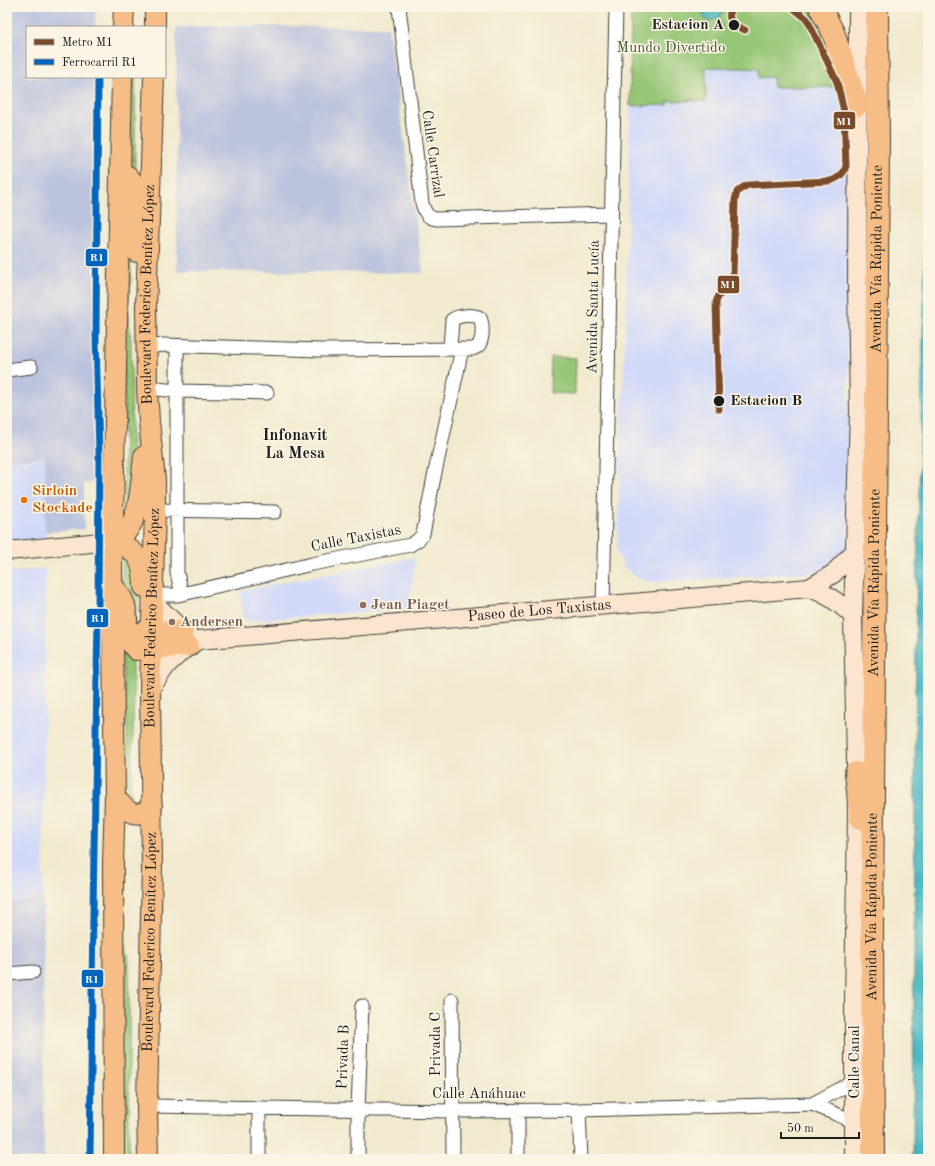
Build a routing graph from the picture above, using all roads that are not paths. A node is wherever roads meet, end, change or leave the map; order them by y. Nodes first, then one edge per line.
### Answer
1 (124, 7) edge
2 (155, 7) edge
3 (399, 7) edge
4 (616, 7) edge
5 (820, 7) edge
6 (858, 7) edge
7 (877, 7) edge
8 (123, 26) edge
9 (155, 26) edge
10 (122, 78) edge
11 (154, 78) edge
12 (857, 105) junction
13 (120, 176) junction
14 (611, 214) junction
15 (878, 248) junction
16 (146, 339) junction
17 (177, 346) junction
18 (31, 367) dead end
19 (7, 370) edge
20 (147, 388) junction
21 (177, 390) junction
22 (267, 393) dead end
23 (858, 396) junction
24 (149, 421) junction
25 (155, 510) junction
26 (177, 510) junction
27 (275, 512) dead end
28 (112, 541) junction
29 (7, 551) edge
30 (854, 552) junction
31 (112, 585) junction
32 (809, 588) junction
33 (182, 594) junction
34 (152, 598) junction
35 (603, 607) junction
36 (853, 616) junction
37 (190, 639) junction
38 (147, 640) junction
39 (150, 689) junction
40 (151, 739) junction
41 (856, 774) junction
42 (115, 797) junction
43 (152, 806) junction
44 (872, 929) junction
45 (33, 972) dead end
46 (7, 974) edge
47 (452, 1000) dead end
48 (362, 1006) dead end
49 (855, 1081) junction
50 (812, 1104) junction
51 (873, 1104) junction
52 (147, 1106) junction
53 (259, 1108) junction
54 (358, 1110) junction
55 (518, 1110) junction
56 (579, 1110) junction
57 (452, 1111) junction
58 (855, 1122) junction
59 (114, 1159) edge
60 (148, 1159) edge
61 (259, 1159) edge
62 (358, 1159) edge
63 (453, 1159) edge
64 (518, 1159) edge
65 (581, 1159) edge
66 (854, 1159) edge
67 (865, 1159) edge
68 (873, 1159) edge

1 - 8 main road
2 - 9 main road
3 - 14 street, Calle Carrizal
4 - 14 street, Avenida Santa Lucía
5 - 12 highway
6 - 12 main road, Avenida Vía Rápida Poniente
7 - 15 highway, Avenida Vía Rápida Poniente
10 - 13 main road
11 - 16 main road, Boulevard Federico Benítez López
12 - 23 main road, Avenida Vía Rápida Poniente
13 - 16 main road
13 - 28 main road
14 - 35 street, Avenida Santa Lucía
15 - 23 highway
15 - 44 highway, Avenida Vía Rápida Poniente
16 - 17 street
16 - 20 main road, Boulevard Federico Benítez López
17 - 21 street
17 - 33 street, Calle Taxistas
18 - 19 street
20 - 21 street
20 - 24 main road, Boulevard Federico Benítez López
21 - 22 street
21 - 26 street
23 - 30 main road, Avenida Vía Rápida Poniente
24 - 25 main road, Boulevard Federico Benítez López
24 - 28 main road
25 - 26 street
25 - 34 main road, Boulevard Federico Benítez López
26 - 27 street
26 - 33 street
28 - 29 main road
28 - 31 main road
28 - 38 main road
30 - 32 main road, Paseo de Los Taxistas
30 - 36 main road, Avenida Vía Rápida Poniente
31 - 38 main road
31 - 42 main road
32 - 35 main road, Paseo de Los Taxistas
32 - 36 main road, Paseo de Los Taxistas
33 - 34 street, Calle Taxistas
34 - 37 main road
34 - 38 main road, Boulevard Federico Benítez López
35 - 37 main road, Paseo de Los Taxistas
36 - 41 main road, Avenida Vía Rápida Poniente
37 - 38 main road
37 - 39 main road
38 - 39 main road, Boulevard Federico Benítez López
38 - 40 main road
39 - 40 main road, Boulevard Federico Benítez López
40 - 43 main road, Boulevard Federico Benítez López
41 - 44 highway
41 - 49 main road, Calle Canal
42 - 43 main road
42 - 59 main road
43 - 52 main road, Boulevard Federico Benítez López
44 - 51 highway, Avenida Vía Rápida Poniente
45 - 46 street
47 - 57 street, Privada C
48 - 54 street, Privada B
49 - 50 street, Calle Anáhuac
49 - 58 main road, Calle Canal
50 - 56 street, Calle Anáhuac
50 - 58 street, Calle Anáhuac
51 - 67 highway
51 - 68 highway, Avenida Vía Rápida Poniente
52 - 53 street, Calle Anáhuac
52 - 60 main road, Boulevard Federico Benítez López
53 - 54 street, Calle Anáhuac
53 - 61 street
54 - 57 street, Calle Anáhuac
54 - 62 street, Privada B
55 - 56 street, Calle Anáhuac
55 - 57 street, Calle Anáhuac
55 - 64 street
56 - 65 street
57 - 63 street, Privada C
58 - 66 main road, Calle Canal

